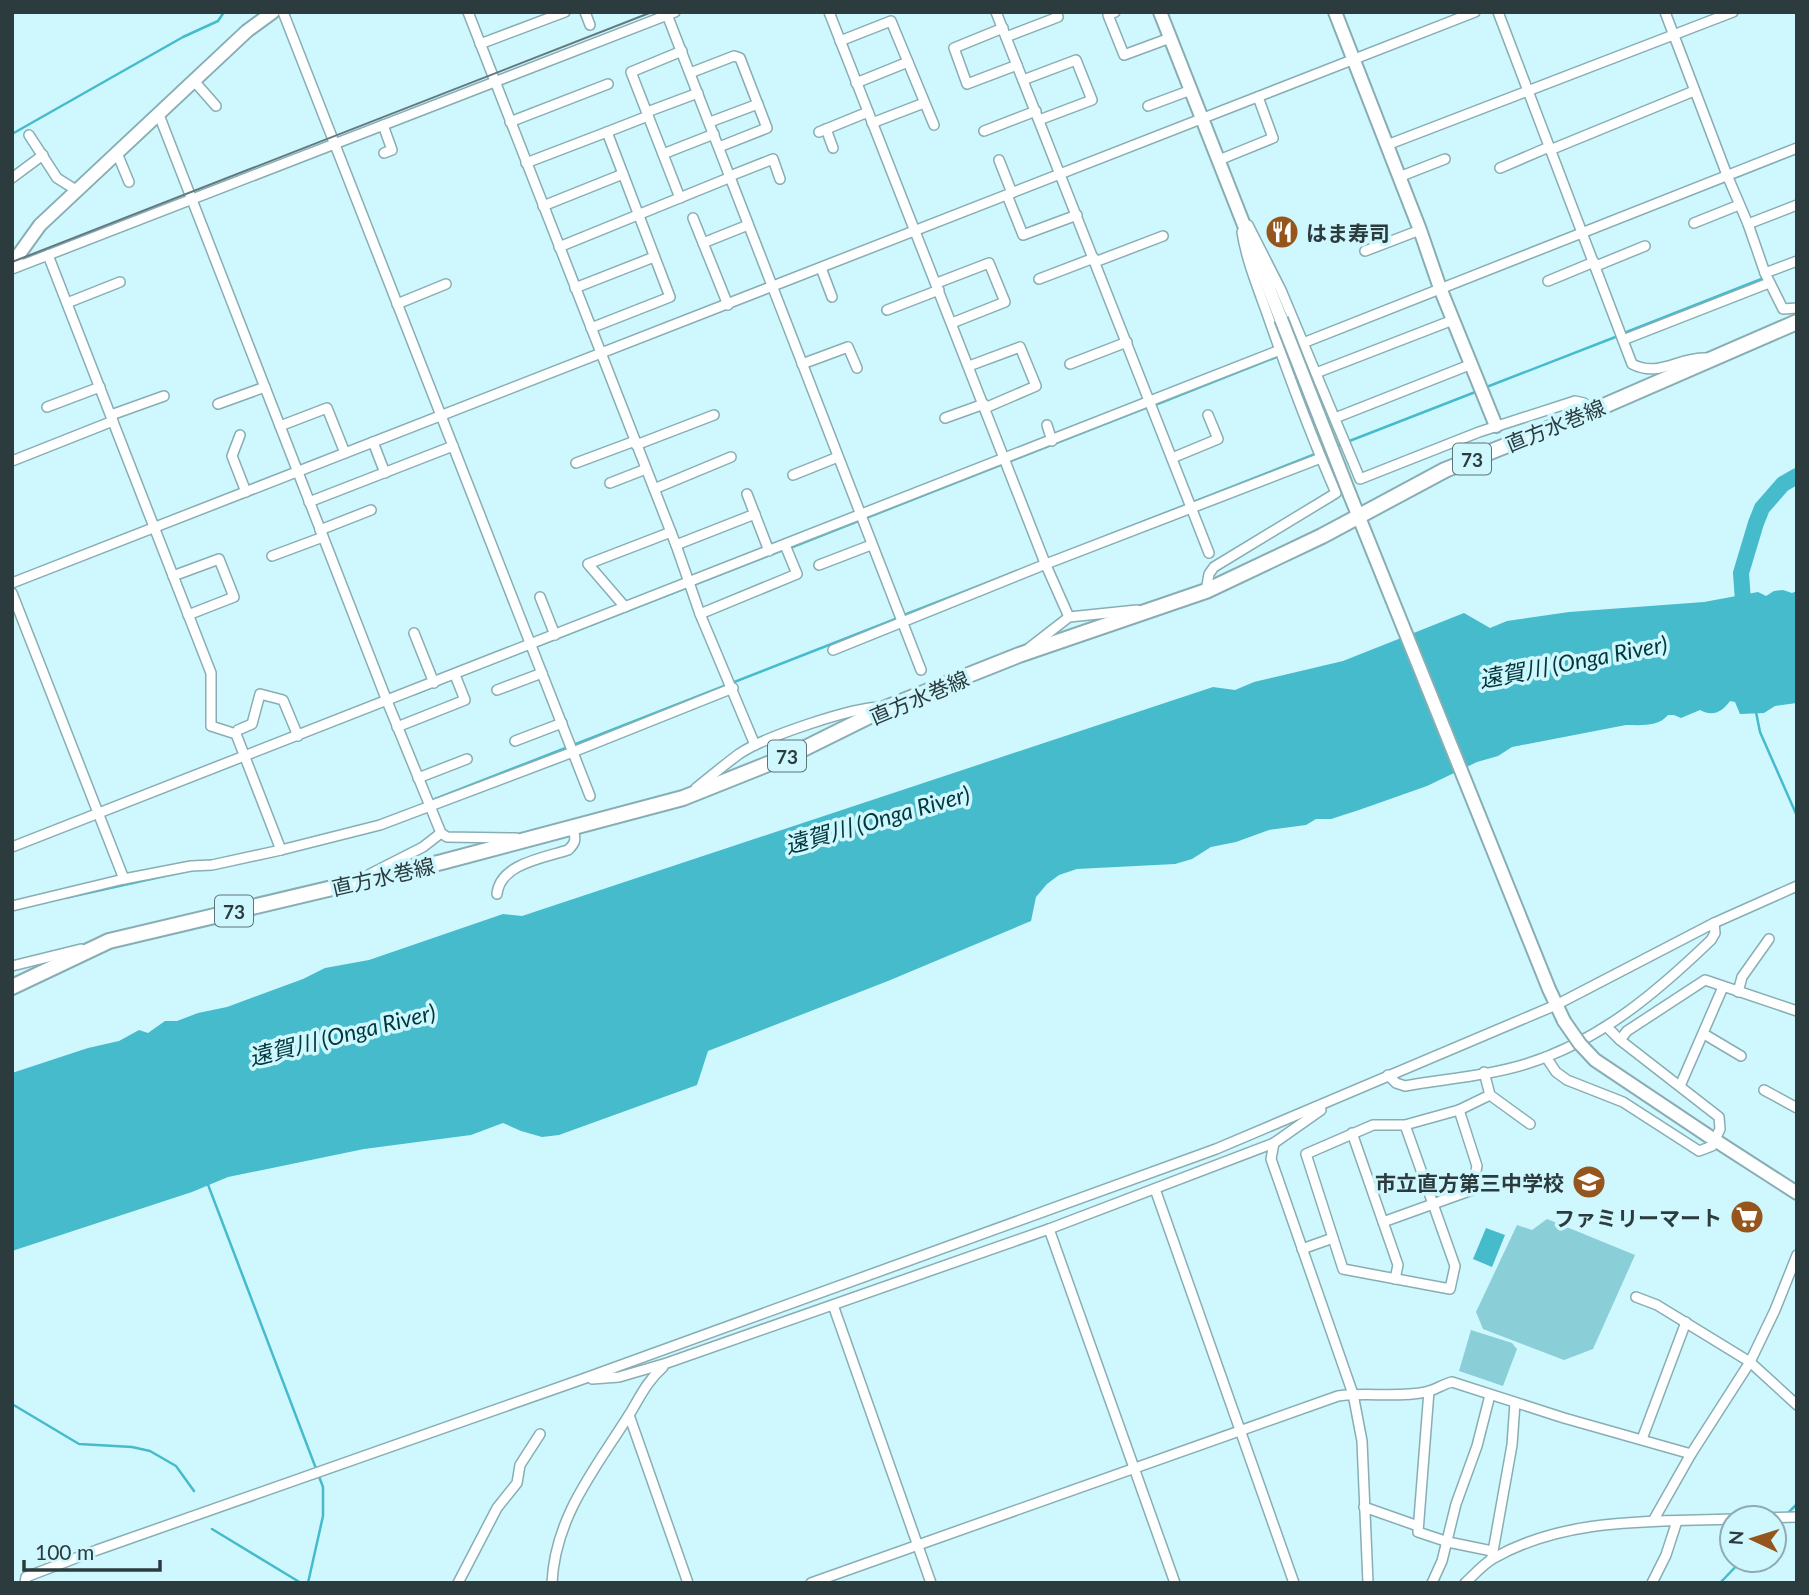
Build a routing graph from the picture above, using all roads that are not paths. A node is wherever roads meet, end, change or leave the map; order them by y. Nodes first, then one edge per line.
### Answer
1 (273, 12) edge
2 (283, 12) edge
3 (468, 12) edge
4 (565, 12) edge
5 (584, 12) edge
6 (829, 12) edge
7 (996, 12) edge
8 (1056, 12) edge
9 (1115, 12) edge
10 (1160, 12) edge
11 (1335, 12) edge
12 (1475, 12) edge
13 (1498, 12) edge
14 (1665, 12) edge
15 (1733, 12) edge
16 (669, 13) edge
17 (590, 25) dead end
18 (1004, 33) junction
19 (1674, 35) junction
20 (1170, 38) junction
21 (840, 40) junction
22 (481, 44) junction
23 (681, 51) junction
24 (1354, 60) junction
25 (908, 62) junction
26 (1017, 65) junction
27 (690, 74) junction
28 (1023, 80) junction
29 (194, 81) junction
30 (495, 82) junction
31 (856, 83) junction
32 (608, 84) dead end
33 (1191, 90) junction
34 (1694, 90) junction
35 (1529, 91) junction
36 (698, 93) junction
37 (1258, 97) junction
38 (924, 103) junction
39 (758, 104) junction
40 (216, 106) dead end
41 (1148, 106) dead end
42 (868, 112) junction
43 (648, 114) junction
44 (159, 115) junction
45 (1037, 116) junction
46 (1202, 119) junction
47 (510, 122) junction
48 (710, 122) junction
49 (872, 123) junction
50 (383, 125) junction
51 (934, 125) dead end
52 (984, 131) dead end
53 (607, 132) junction
54 (714, 134) junction
55 (29, 135) dead end
56 (335, 144) junction
57 (1387, 145) junction
58 (719, 147) junction
59 (833, 148) dead end
60 (1797, 148) edge
61 (1549, 149) junction
62 (117, 153) junction
63 (384, 153) dead end
64 (663, 154) junction
65 (43, 155) junction
66 (1446, 159) dead end
67 (999, 160) dead end
68 (1219, 160) junction
69 (526, 163) junction
70 (1500, 168) dead end
71 (622, 174) junction
72 (1061, 174) junction
73 (730, 176) junction
74 (1399, 177) junction
75 (12, 178) edge
76 (780, 178) dead end
77 (1728, 178) junction
78 (129, 182) dead end
79 (76, 190) junction
80 (1009, 194) junction
81 (680, 198) junction
82 (193, 200) junction
83 (1739, 205) junction
84 (1797, 205) edge
85 (543, 206) junction
86 (1239, 210) junction
87 (638, 215) junction
88 (1077, 215) junction
89 (693, 218) dead end
90 (1694, 223) dead end
91 (1748, 224) junction
92 (748, 225) junction
93 (1420, 230) junction
94 (915, 231) junction
95 (1163, 236) dead end
96 (1583, 236) junction
97 (703, 243) junction
98 (1644, 246) dead end
99 (559, 247) junction
100 (1365, 251) dead end
101 (48, 256) junction
102 (654, 257) junction
103 (1094, 260) junction
104 (1797, 261) edge
105 (1595, 264) junction
106 (12, 266) edge
107 (821, 268) junction
108 (1767, 278) junction
109 (1040, 279) dead end
110 (1548, 281) dead end
111 (120, 282) dead end
112 (446, 284) dead end
113 (938, 286) junction
114 (772, 287) junction
115 (575, 288) junction
116 (1441, 292) junction
117 (832, 297) dead end
118 (67, 303) junction
119 (397, 304) junction
120 (727, 305) junction
121 (1797, 307) edge
122 (887, 311) dead end
123 (1453, 320) junction
124 (1797, 322) edge
125 (952, 323) junction
126 (590, 328) junction
127 (1622, 337) junction
128 (1127, 342) junction
129 (1304, 346) junction
130 (601, 354) junction
131 (1282, 354) junction
132 (1712, 359) junction
133 (1472, 363) junction
134 (802, 364) junction
135 (1070, 365) dead end
136 (969, 366) junction
137 (856, 368) dead end
138 (1316, 373) junction
139 (100, 387) junction
140 (265, 387) junction
141 (164, 396) dead end
142 (218, 404) dead end
143 (1152, 405) junction
144 (984, 406) junction
145 (47, 407) dead end
146 (1590, 412) junction
147 (714, 415) dead end
148 (1208, 415) dead end
149 (441, 416) junction
150 (112, 418) junction
151 (945, 418) dead end
152 (1335, 418) junction
153 (1047, 425) dead end
154 (280, 426) junction
155 (1496, 426) junction
156 (240, 435) dead end
157 (1052, 441) junction
158 (373, 443) junction
159 (636, 443) junction
160 (453, 446) junction
161 (345, 453) junction
162 (1319, 455) junction
163 (731, 457) dead end
164 (838, 457) junction
165 (1172, 458) junction
166 (12, 461) edge
167 (1006, 462) junction
168 (576, 463) dead end
169 (646, 469) junction
170 (298, 471) junction
171 (384, 473) junction
172 (793, 475) dead end
173 (610, 483) dead end
174 (654, 489) junction
175 (246, 492) junction
176 (747, 494) dead end
177 (309, 502) junction
178 (1190, 505) junction
179 (372, 510) dead end
180 (755, 514) junction
181 (861, 519) junction
182 (1361, 521) junction
183 (155, 528) junction
184 (671, 532) junction
185 (321, 533) junction
186 (676, 545) junction
187 (871, 545) junction
188 (786, 548) junction
189 (769, 551) junction
190 (1209, 552) dead end
191 (272, 556) dead end
192 (1045, 562) junction
193 (818, 565) dead end
194 (173, 576) junction
195 (12, 583) edge
196 (690, 585) junction
197 (1206, 591) junction
198 (12, 593) edge
199 (540, 597) dead end
200 (625, 607) junction
201 (1152, 608) junction
202 (701, 614) junction
203 (188, 615) junction
204 (1069, 617) junction
205 (901, 619) junction
206 (414, 633) dead end
207 (555, 635) junction
208 (531, 647) junction
209 (833, 650) dead end
210 (1019, 655) junction
211 (921, 670) dead end
212 (542, 673) junction
213 (455, 677) junction
214 (434, 683) junction
215 (731, 685) junction
216 (497, 691) dead end
217 (387, 703) junction
218 (888, 707) junction
219 (562, 723) junction
220 (397, 727) junction
221 (236, 734) junction
222 (298, 736) junction
223 (515, 741) dead end
224 (755, 745) junction
225 (571, 748) junction
226 (246, 758) junction
227 (467, 759) dead end
228 (418, 778) junction
229 (590, 796) dead end
230 (683, 798) junction
231 (430, 807) junction
232 (100, 815) junction
233 (573, 828) junction
234 (441, 833) junction
235 (525, 839) junction
236 (12, 847) edge
237 (279, 847) junction
238 (124, 879) junction
239 (358, 881) junction
240 (1797, 886) edge
241 (497, 894) dead end
242 (12, 906) edge
243 (1714, 923) junction
244 (1769, 939) dead end
245 (109, 941) junction
246 (12, 966) edge
247 (12, 987) edge
248 (1723, 987) junction
249 (1738, 992) junction
250 (1556, 1005) junction
251 (1797, 1011) edge
252 (1607, 1027) junction
253 (1704, 1034) junction
254 (1620, 1040) junction
255 (1741, 1056) dead end
256 (1546, 1057) junction
257 (1484, 1072) junction
258 (1388, 1074) junction
259 (1680, 1086) junction
260 (1764, 1090) dead end
261 (1490, 1095) junction
262 (1342, 1097) junction
263 (1797, 1108) edge
264 (1459, 1110) junction
265 (1530, 1124) dead end
266 (1405, 1125) junction
267 (1352, 1133) junction
268 (1711, 1138) junction
269 (1274, 1143) junction
270 (1155, 1189) junction
271 (1797, 1193) edge
272 (1433, 1204) junction
273 (1383, 1222) junction
274 (1049, 1229) junction
275 (1333, 1238) junction
276 (1302, 1249) junction
277 (1797, 1255) edge
278 (1395, 1279) junction
279 (1636, 1297) dead end
280 (833, 1305) junction
281 (1686, 1322) junction
282 (1750, 1362) junction
283 (667, 1363) junction
284 (580, 1380) junction
285 (1429, 1391) junction
286 (1353, 1394) junction
287 (1490, 1395) junction
288 (1514, 1403) junction
289 (1797, 1405) edge
290 (629, 1415) junction
291 (1241, 1430) junction
292 (540, 1434) dead end
293 (1642, 1439) junction
294 (1691, 1454) junction
295 (1135, 1468) junction
296 (1364, 1507) junction
297 (1718, 1520) edge
298 (1653, 1521) junction
299 (1677, 1521) junction
300 (1418, 1526) junction
301 (1448, 1542) junction
302 (918, 1545) junction
303 (1492, 1555) junction
304 (25, 1583) edge
305 (458, 1583) edge
306 (552, 1583) edge
307 (688, 1583) edge
308 (811, 1583) edge
309 (932, 1583) edge
310 (1175, 1583) edge
311 (1294, 1583) edge
312 (1368, 1583) edge
313 (1433, 1583) edge
314 (1465, 1583) edge
315 (1651, 1583) edge

1 - 29 street
2 - 56 street
3 - 22 street
4 - 22 street
5 - 17 street
6 - 21 street
7 - 18 street
8 - 18 street
9 - 20 street
10 - 20 street
11 - 24 street
12 - 24 street
13 - 35 street
14 - 19 street
15 - 19 street
16 - 23 street
16 - 30 street
18 - 26 street
18 - 26 street
19 - 34 street
19 - 35 street
20 - 33 street
21 - 25 street
21 - 31 street
22 - 30 street
23 - 27 street
23 - 43 street
24 - 37 street
24 - 57 street
25 - 31 street
25 - 38 street
26 - 28 street
27 - 36 street
27 - 39 street
28 - 45 street
28 - 45 street
29 - 40 street
29 - 44 street
30 - 47 street
30 - 50 street
31 - 42 street
32 - 47 street
33 - 41 street
33 - 46 street
34 - 61 street
34 - 77 street
35 - 57 street
35 - 61 street
36 - 43 street
36 - 48 street
37 - 46 street
37 - 68 street
38 - 49 street
38 - 51 street
39 - 48 street
39 - 58 street
42 - 49 street
42 - 59 street
43 - 53 street
43 - 64 street
44 - 62 street
44 - 82 street
45 - 52 street
45 - 72 street
46 - 68 street
46 - 72 street
47 - 69 street
48 - 54 street
49 - 94 street
50 - 56 street
50 - 63 street
53 - 69 street
53 - 71 street
54 - 58 street
54 - 64 street
55 - 65 street
56 - 82 street
56 - 119 street
57 - 74 street
58 - 73 street
60 - 77 street
61 - 70 street
61 - 96 street
62 - 78 street
62 - 79 street
64 - 81 street
65 - 75 street
65 - 79 street
66 - 74 street
67 - 80 street
68 - 86 street
69 - 85 street
71 - 85 street
71 - 87 street
72 - 80 street
72 - 88 street
73 - 76 street
73 - 81 street
73 - 92 street
74 - 93 street
77 - 83 street
77 - 96 street
79 - 106 street
80 - 88 street
80 - 94 street
81 - 87 street
82 - 101 street
82 - 140 street
83 - 90 street
83 - 91 street
84 - 91 street
85 - 99 street
86 - 129 street
86 - 131 street
86 - 182 street, bridge
87 - 99 street
87 - 102 street
88 - 103 street
89 - 97 street
91 - 108 street
92 - 97 street
92 - 114 street
93 - 100 street
93 - 116 street
94 - 107 street
94 - 113 street
95 - 103 street
96 - 105 street
96 - 116 street
97 - 120 street
98 - 105 street
99 - 115 street
101 - 106 street
101 - 118 street
102 - 115 street
102 - 126 street
103 - 109 street
103 - 128 street
104 - 108 street
105 - 110 street
105 - 127 street
107 - 114 street
107 - 117 street
108 - 121 street
108 - 127 street
111 - 118 street
112 - 119 street
113 - 122 street
113 - 125 street
113 - 125 street
114 - 120 street
114 - 134 street
115 - 126 street
116 - 123 street
116 - 129 street
118 - 139 street
119 - 149 street
120 - 130 street
123 - 133 street
123 - 138 street
124 - 132 main road, 直方水巻線 / 73
125 - 136 street
126 - 130 street
127 - 132 street
128 - 135 street
128 - 143 street
129 - 138 street
130 - 149 street
130 - 159 street
131 - 143 street
131 - 162 street
132 - 146 main road, 直方水巻線 / 73
133 - 152 street
133 - 155 street
134 - 137 street
134 - 164 street
136 - 144 street
136 - 144 street
138 - 152 street
139 - 145 street
139 - 150 street
140 - 142 street
140 - 154 street
141 - 150 street
143 - 157 street
143 - 165 street
144 - 151 street
144 - 167 street
146 - 155 street
146 - 182 main road, 直方水巻線 / 73
147 - 159 street
148 - 165 street
149 - 158 street
149 - 160 street
150 - 166 street
150 - 183 street
152 - 155 street
153 - 157 street
154 - 161 street
154 - 170 street
156 - 175 street
157 - 167 street
158 - 161 street
158 - 171 street
159 - 168 street
159 - 169 street
160 - 171 street
160 - 208 street
161 - 170 street
162 - 178 street
162 - 197 street
163 - 174 street
164 - 172 street
164 - 181 street
165 - 178 street
167 - 181 street
167 - 192 street
169 - 173 street
169 - 174 street
170 - 175 street
170 - 177 street
171 - 177 street
174 - 184 street
175 - 183 street
176 - 180 street
177 - 185 street
178 - 190 street
178 - 192 street
179 - 185 street
180 - 186 street
180 - 189 street
181 - 187 street
181 - 188 street
182 - 197 main road, 直方水巻線 / 73
182 - 250 street
183 - 194 street
183 - 195 street
184 - 186 street
184 - 200 street
185 - 191 street
185 - 217 street
186 - 196 street
187 - 193 street
187 - 205 street
188 - 189 street
188 - 202 street
189 - 196 street
192 - 204 street
192 - 205 street
194 - 203 street
194 - 203 street
196 - 200 street
196 - 202 street
197 - 201 main road, 直方水巻線 / 73
198 - 232 street
199 - 207 street
200 - 207 street
201 - 204 street
201 - 210 main road, 直方水巻線 / 73
202 - 215 street
203 - 221 street
204 - 210 street
205 - 209 street
205 - 211 street
206 - 214 street
207 - 208 street
208 - 212 street
208 - 213 street
210 - 218 main road, 直方水巻線 / 73
212 - 216 street
212 - 219 street
213 - 214 street
213 - 220 street
214 - 217 street
215 - 224 street
215 - 225 street
217 - 220 street
217 - 222 street
218 - 224 street
218 - 230 main road, 直方水巻線 / 73
219 - 223 street
219 - 225 street
220 - 228 street
221 - 222 street
221 - 226 street
222 - 226 street
224 - 230 street
225 - 229 street
225 - 231 street
226 - 232 street
226 - 237 street
227 - 228 street
228 - 231 street
230 - 233 main road, 直方水巻線 / 73
231 - 234 street
231 - 237 street
232 - 236 street
232 - 238 street
233 - 235 main road, 直方水巻線 / 73
233 - 241 street
234 - 235 street
234 - 239 street
235 - 239 main road, 直方水巻線 / 73
237 - 238 street
238 - 242 street
239 - 245 main road, 直方水巻線 / 73
240 - 243 street
243 - 250 street
243 - 252 street
244 - 249 street
245 - 246 street
245 - 247 main road, 直方水巻線 / 73
248 - 249 street
248 - 253 street
248 - 254 street
249 - 251 street
250 - 258 street
250 - 268 street, bridge
252 - 254 street
252 - 256 street
253 - 255 street
253 - 259 street
254 - 259 street
256 - 257 street
256 - 268 street
257 - 258 street
257 - 261 street
258 - 262 street
259 - 268 street
260 - 263 street
261 - 264 street
261 - 265 street
262 - 269 street
262 - 284 street
264 - 266 street
264 - 272 street
266 - 267 street
266 - 272 street
267 - 273 street
267 - 275 street
268 - 271 street
269 - 270 street
269 - 276 street
270 - 274 street
270 - 291 street
272 - 273 street
272 - 278 street
273 - 278 street
274 - 280 street
274 - 295 street
275 - 276 street
275 - 278 street
276 - 286 street
277 - 282 street
279 - 281 street
280 - 283 street
280 - 302 street
281 - 282 street
281 - 293 street
282 - 289 street
282 - 294 street
283 - 284 street
283 - 290 street
284 - 304 street
285 - 286 street
285 - 287 street
285 - 300 street
286 - 291 street
286 - 296 street
287 - 288 street
287 - 301 street
288 - 293 street
288 - 303 street
290 - 306 street
290 - 307 street
291 - 295 street
291 - 311 street
292 - 305 street
293 - 294 street
294 - 298 street
295 - 302 street
295 - 310 street
296 - 300 street
296 - 312 street
297 - 299 street
298 - 299 street
298 - 303 street
299 - 315 street
300 - 301 street
301 - 303 street
301 - 313 street
302 - 308 street
302 - 309 street
303 - 314 street

